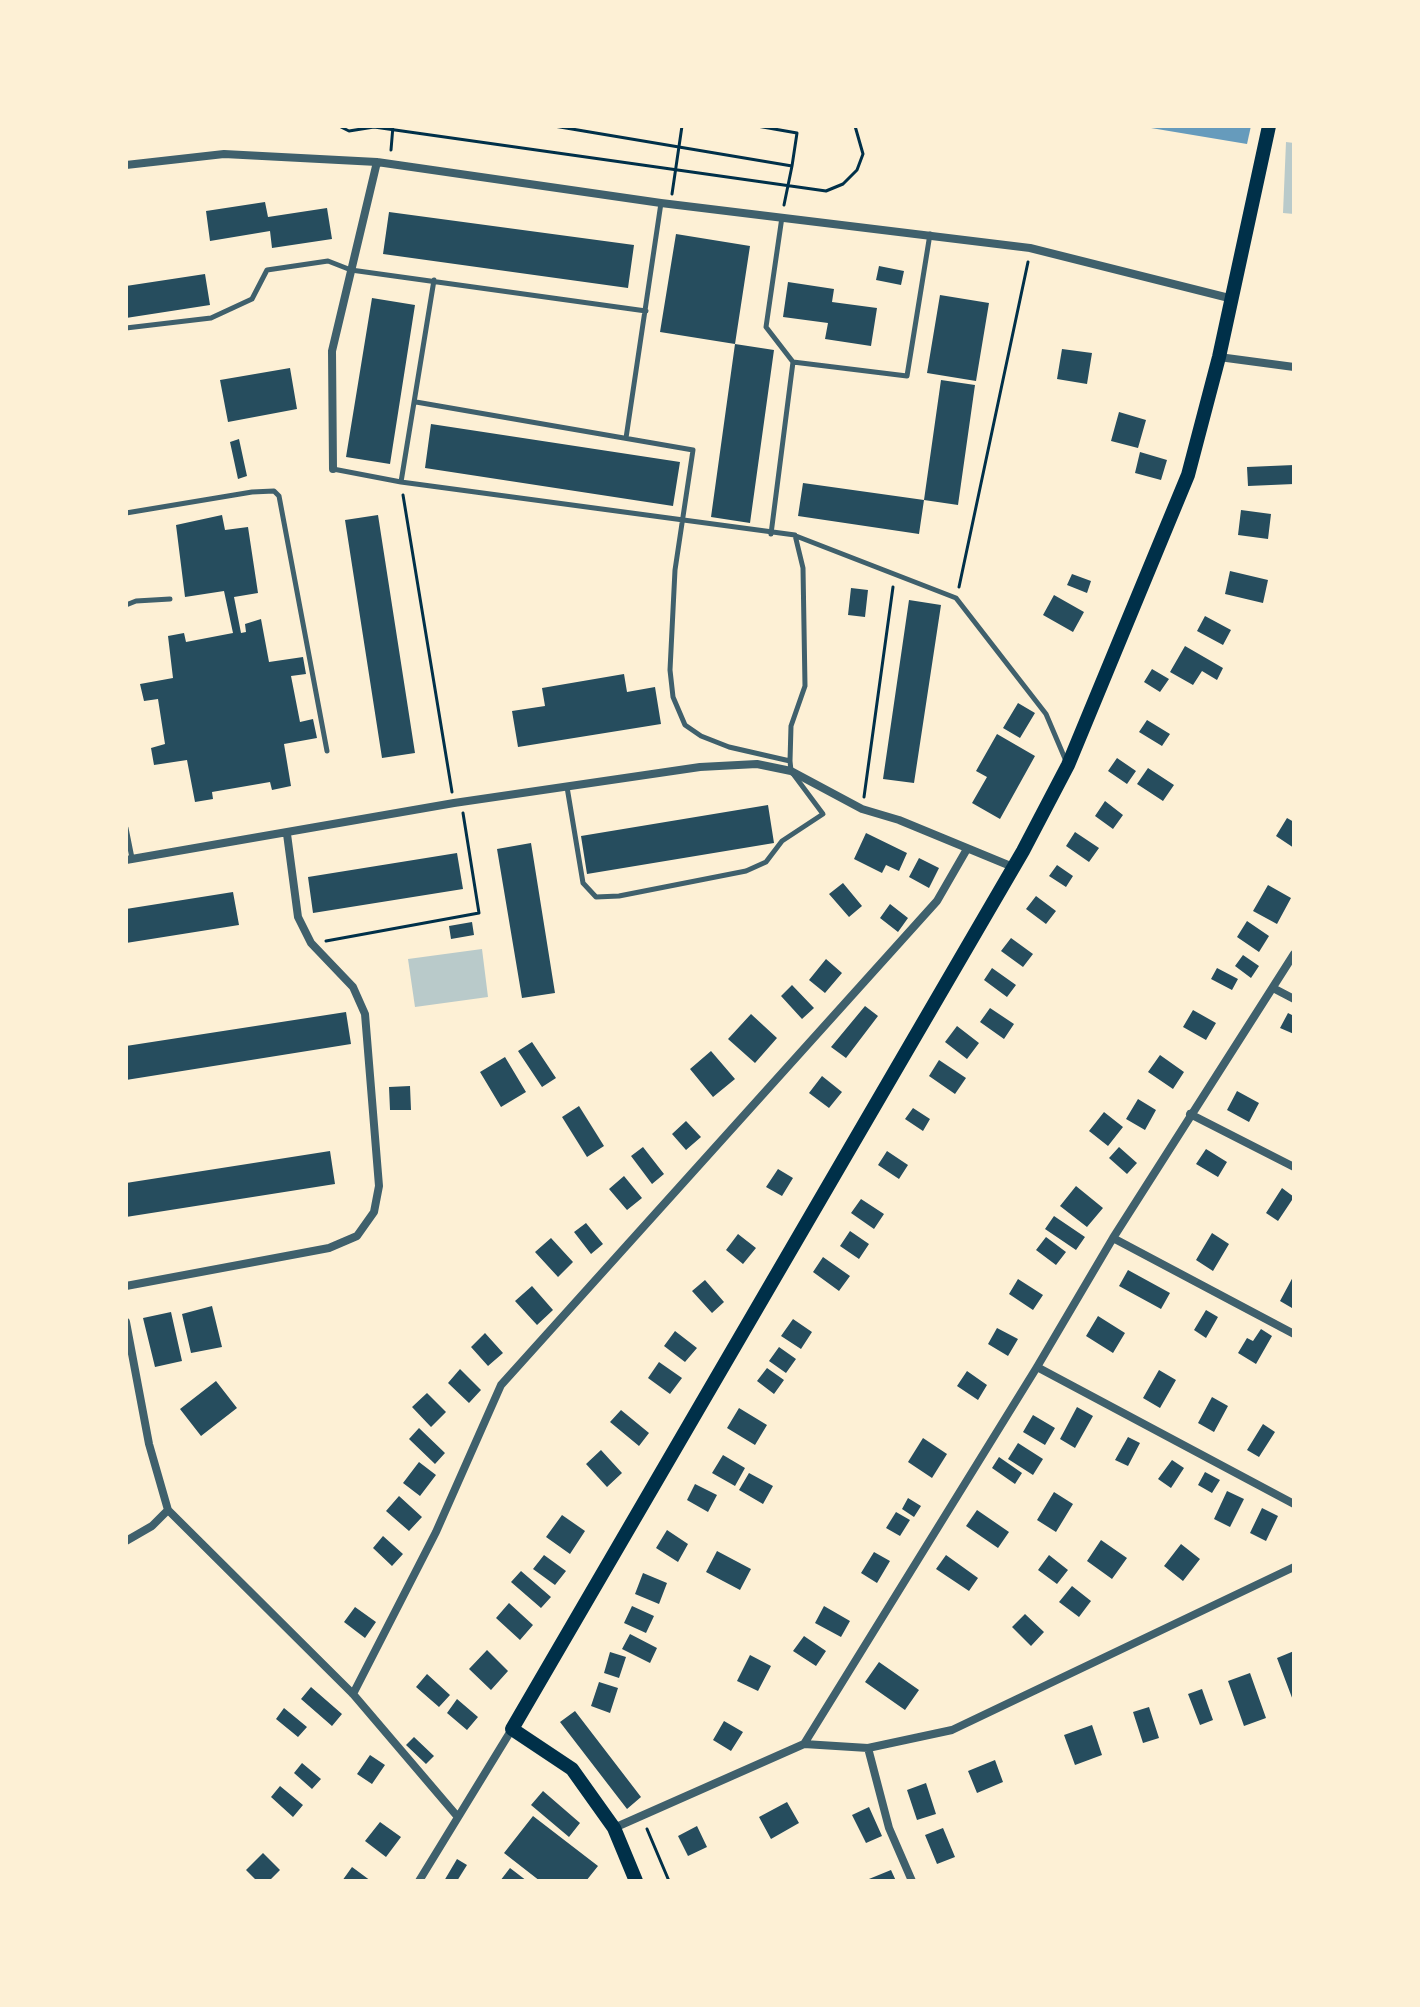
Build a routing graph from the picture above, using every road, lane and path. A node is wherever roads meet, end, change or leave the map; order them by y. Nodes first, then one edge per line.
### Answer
1 (339, 126) edge
2 (554, 126) edge
3 (682, 126) edge
4 (757, 126) edge
5 (855, 126) edge
6 (1269, 126) edge
7 (393, 128) edge
8 (679, 147) junction
9 (377, 162) junction
10 (389, 164) junction
11 (126, 165) edge
12 (792, 166) junction
13 (676, 170) junction
14 (787, 186) junction
15 (666, 204) junction
16 (782, 216) junction
17 (930, 234) junction
18 (1030, 248) junction
19 (351, 270) junction
20 (434, 280) junction
21 (1229, 298) junction
22 (646, 311) junction
23 (126, 328) edge
24 (1219, 357) junction
25 (793, 362) junction
26 (1294, 367) edge
27 (416, 402) junction
28 (626, 438) junction
29 (333, 469) joint
30 (401, 482) junction
31 (126, 513) edge
32 (683, 520) junction
33 (771, 534) junction
34 (795, 535) junction
35 (894, 575) junction
36 (956, 598) junction
37 (170, 599) dead end
38 (126, 605) edge
39 (327, 751) dead end
40 (1068, 765) junction
41 (790, 766) junction
42 (567, 787) junction
43 (457, 803) junction
44 (862, 809) junction
45 (126, 828) edge
46 (287, 834) junction
47 (967, 849) junction
48 (129, 860) edge
49 (1013, 867) junction
50 (311, 943) junction
51 (1294, 954) edge
52 (1273, 988) junction
53 (1294, 999) edge
54 (1190, 1114) junction
55 (1294, 1167) edge
56 (1113, 1238) junction
57 (126, 1286) edge
58 (126, 1322) edge
59 (1294, 1334) edge
60 (1037, 1367) junction
61 (1294, 1504) edge
62 (168, 1510) junction
63 (126, 1541) edge
64 (1294, 1567) edge
65 (353, 1694) junction
66 (512, 1729) junction
67 (804, 1744) junction
68 (868, 1748) junction
69 (457, 1816) junction
70 (642, 1816) junction
71 (614, 1828) junction
72 (419, 1881) edge
73 (636, 1881) edge
74 (669, 1881) edge
75 (912, 1881) edge

1 - 7 path
2 - 8 path
3 - 8 path
4 - 12 path
5 - 14 path
6 - 21 main road
7 - 10 path
7 - 13 path
8 - 12 path
8 - 13 path
9 - 10 street
9 - 11 street
9 - 19 street
10 - 15 street
12 - 14 path
13 - 14 path
13 - 15 path
14 - 16 path
15 - 16 street
15 - 22 lane
16 - 17 street
16 - 25 lane
17 - 18 street
17 - 25 lane
18 - 21 street
18 - 36 path
19 - 20 lane
19 - 23 lane
19 - 29 street
20 - 22 lane
20 - 27 lane
21 - 24 main road
22 - 28 lane
24 - 26 street
24 - 40 main road
25 - 33 lane
27 - 28 lane
27 - 30 lane
28 - 32 lane
29 - 30 lane
30 - 32 lane
30 - 43 path
31 - 39 lane
32 - 33 lane
32 - 41 lane
33 - 34 lane
34 - 35 lane
34 - 41 lane
35 - 36 lane
35 - 44 path
36 - 40 lane
37 - 38 lane
40 - 49 main road
41 - 42 street
41 - 42 lane
41 - 44 street
42 - 43 street
43 - 46 street
43 - 50 path
44 - 47 street
45 - 48 lane
46 - 48 street
46 - 50 street
47 - 49 street
47 - 65 street
49 - 66 main road
50 - 57 street
51 - 52 street
52 - 53 street
52 - 54 street
54 - 55 street
54 - 56 street
56 - 59 street
56 - 60 street
58 - 62 street
60 - 61 street
60 - 67 street
62 - 63 street
62 - 65 street
64 - 68 street
65 - 69 street
66 - 69 street
66 - 71 main road
67 - 68 street
67 - 70 street
68 - 75 street
69 - 72 street
70 - 71 street
70 - 74 path
71 - 73 main road

